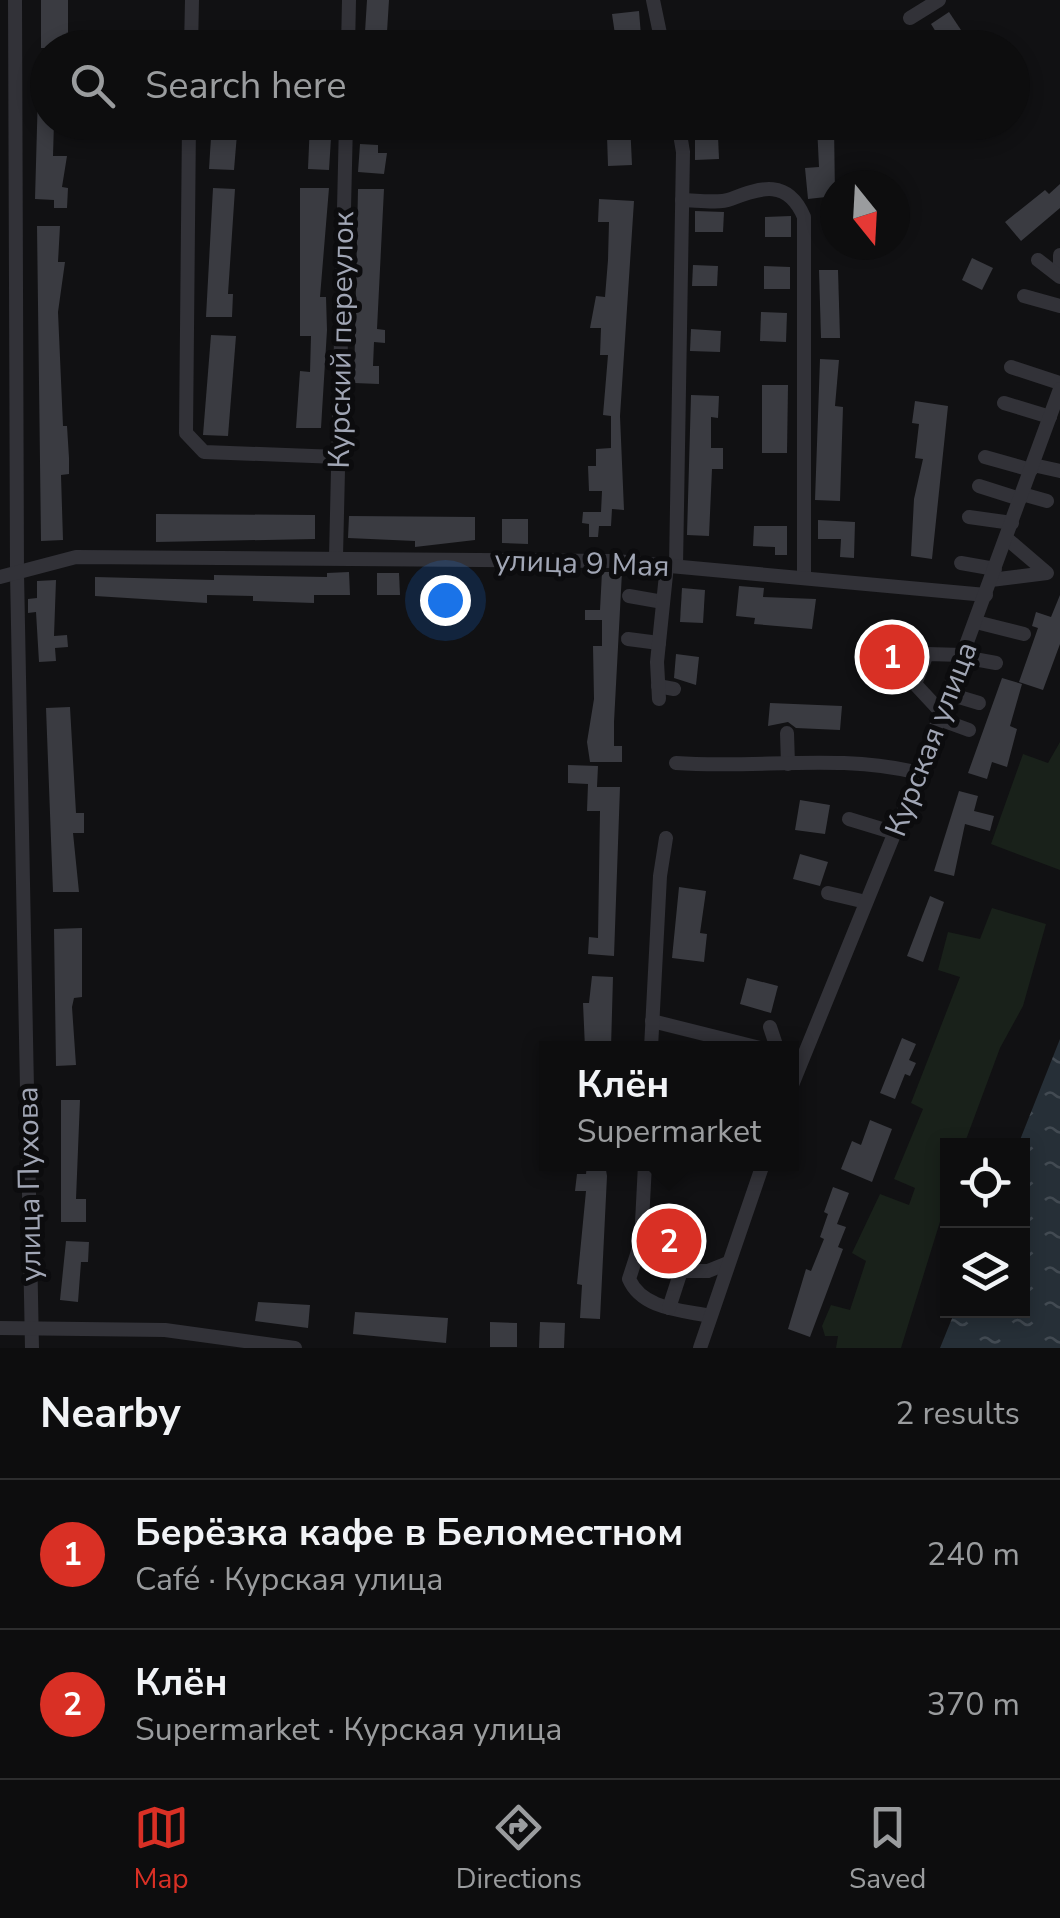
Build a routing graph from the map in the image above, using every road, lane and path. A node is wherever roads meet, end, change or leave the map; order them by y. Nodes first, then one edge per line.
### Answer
1 (15, 0) edge
2 (192, 0) edge
3 (349, 0) edge
4 (653, 0) edge
5 (940, 0) edge
6 (910, 18) dead end
7 (191, 30) edge
8 (348, 30) edge
9 (659, 30) edge
10 (189, 140) edge
11 (346, 140) edge
12 (681, 140) edge
13 (682, 200) junction
14 (1060, 254) edge
15 (1038, 260) dead end
16 (1060, 276) edge
17 (1024, 296) dead end
18 (1060, 306) edge
19 (1011, 367) dead end
20 (1060, 386) edge
21 (1004, 403) dead end
22 (1055, 410) edge
23 (338, 457) junction
24 (985, 457) dead end
25 (1032, 467) junction
26 (1060, 471) edge
27 (979, 486) dead end
28 (1021, 496) junction
29 (1046, 501) dead end
30 (970, 517) dead end
31 (1009, 531) junction
32 (336, 558) junction
33 (961, 563) dead end
34 (671, 566) junction
35 (17, 573) junction
36 (0, 577) edge
37 (804, 578) junction
38 (991, 581) junction
39 (629, 596) dead end
40 (665, 614) junction
41 (976, 622) junction
42 (1024, 634) dead end
43 (628, 639) dead end
44 (659, 644) junction
45 (963, 656) junction
46 (996, 663) dead end
47 (664, 692) dead end
48 (949, 694) junction
49 (979, 703) dead end
50 (941, 716) junction
51 (970, 730) dead end
52 (787, 733) dead end
53 (676, 763) dead end
54 (788, 764) junction
55 (920, 773) junction
56 (849, 819) dead end
57 (895, 833) junction
58 (666, 838) dead end
59 (828, 892) dead end
60 (866, 902) junction
61 (652, 1021) junction
62 (770, 1027) dead end
63 (651, 1041) edge
64 (732, 1041) edge
65 (775, 1041) edge
66 (799, 1051) edge
67 (644, 1171) edge
68 (761, 1171) edge
69 (728, 1263) junction
70 (669, 1308) junction
71 (710, 1316) junction
72 (32, 1326) junction
73 (0, 1328) edge
74 (705, 1346) edge
75 (32, 1348) edge
76 (294, 1348) edge

1 - 35 street, улица Пухова
2 - 7 street
3 - 8 street
4 - 9 street
5 - 6 street
10 - 23 street
11 - 23 street, Курский переулок
12 - 13 street
13 - 34 street
13 - 37 street
14 - 16 street
15 - 16 street
17 - 18 street
19 - 20 street
20 - 22 street, Курская улица
21 - 22 street
22 - 25 street, Курская улица
23 - 32 street, Курский переулок
24 - 25 street
25 - 26 street
25 - 28 street, Курская улица
27 - 28 street
28 - 29 street
28 - 31 street, Курская улица
30 - 31 street
31 - 38 street, Курская улица
31 - 38 street
32 - 34 street, улица 9 Мая
32 - 35 street, улица 9 Мая
33 - 38 street
34 - 37 street, улица 9 Мая
34 - 40 street
35 - 36 street, улица 9 Мая
35 - 72 street, улица Пухова
37 - 38 street, улица 9 Мая
38 - 41 street, Курская улица
39 - 40 street
40 - 44 street
41 - 42 street
41 - 45 street, Курская улица
43 - 44 street
44 - 47 street
45 - 46 street
45 - 48 street, Курская улица
45 - 50 street
48 - 49 street
48 - 50 street, Курская улица
50 - 51 street
50 - 55 street, Курская улица
52 - 54 street
53 - 54 street
54 - 55 street
55 - 57 street, Курская улица
56 - 57 street
57 - 60 street, Курская улица
58 - 61 street
59 - 60 street
60 - 66 street, Курская улица
61 - 63 street
61 - 64 street
62 - 65 street
67 - 70 street
68 - 69 street
69 - 70 street
69 - 71 street
70 - 71 street
71 - 74 street
72 - 73 street
72 - 75 street, улица Пухова
72 - 76 street

